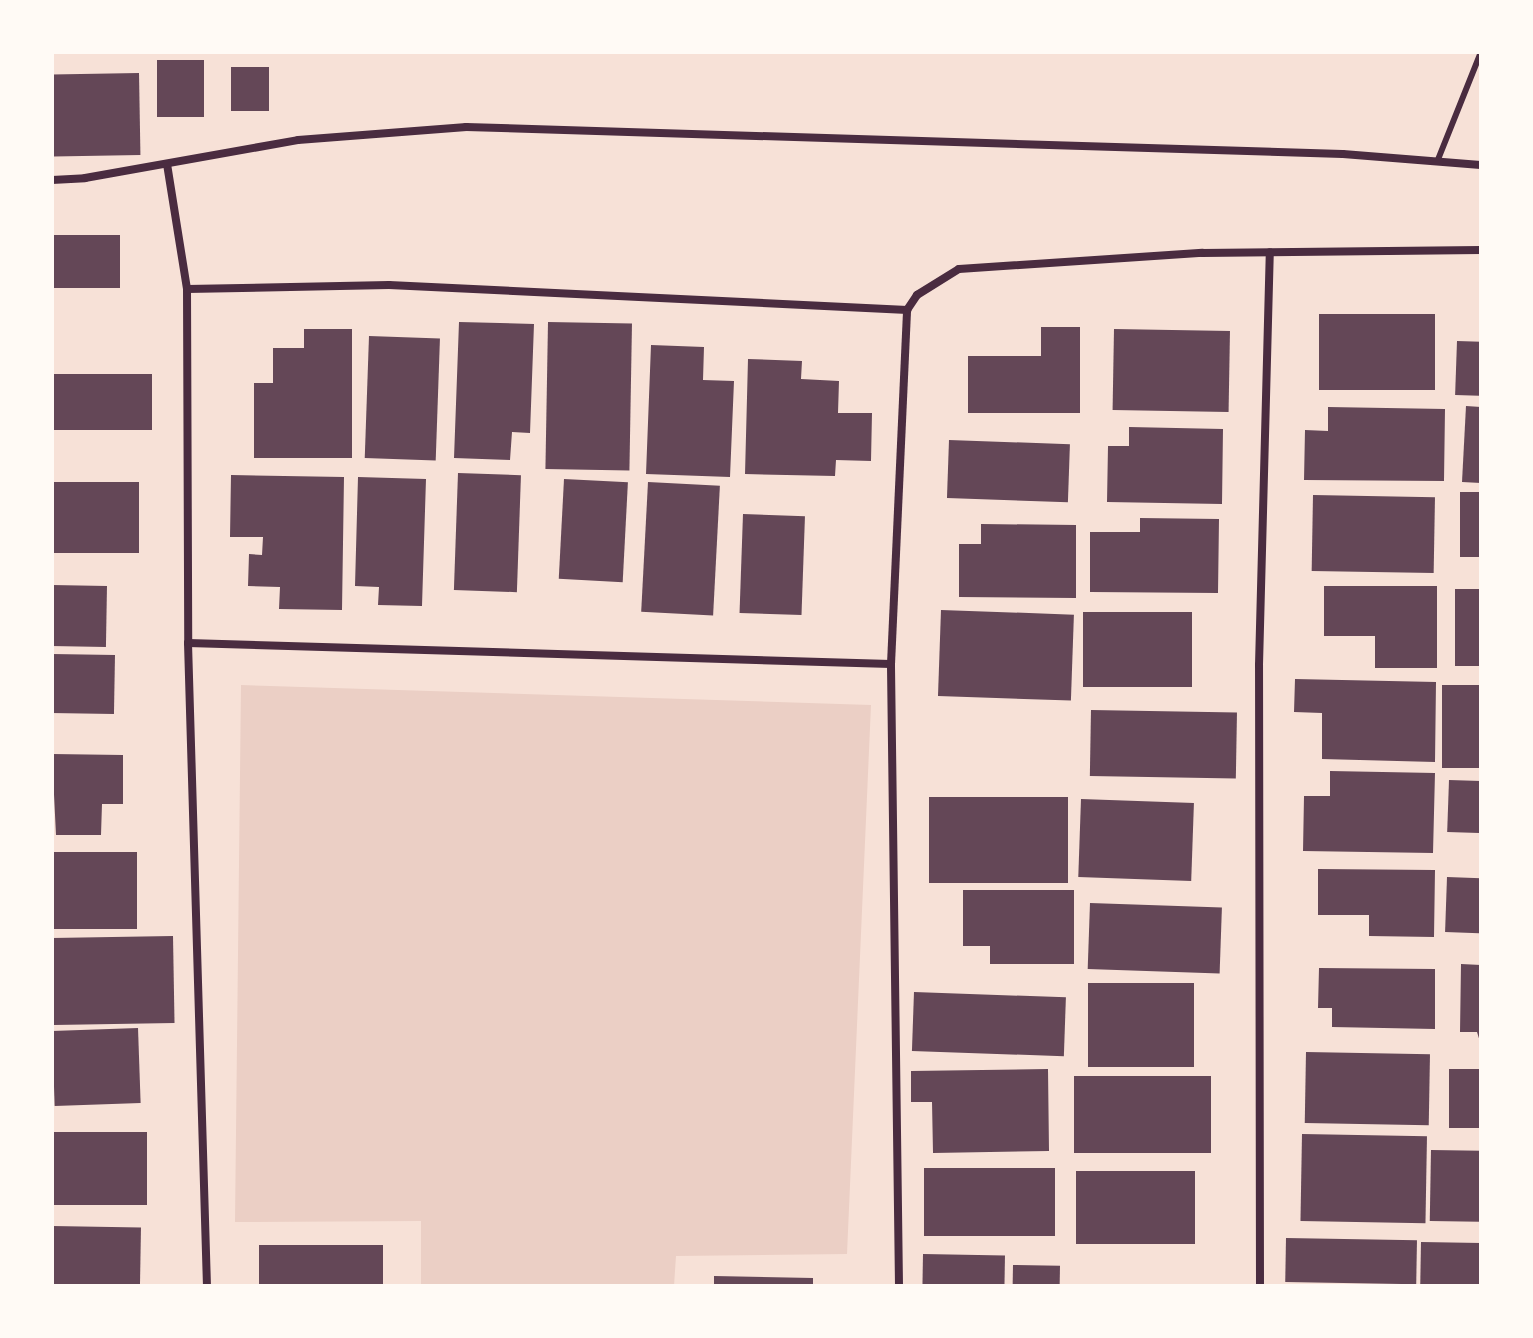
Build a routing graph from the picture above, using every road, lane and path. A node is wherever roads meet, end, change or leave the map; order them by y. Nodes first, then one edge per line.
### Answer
1 (1481, 52) edge
2 (1437, 162) junction
3 (167, 164) junction
4 (1481, 165) edge
5 (52, 180) edge
6 (1481, 250) edge
7 (1270, 252) junction
8 (187, 289) junction
9 (907, 310) junction
10 (188, 643) junction
11 (891, 664) junction
12 (207, 1286) edge
13 (899, 1286) edge
14 (1260, 1286) edge

1 - 2 lane
2 - 3 street
2 - 4 street
3 - 5 street
3 - 8 street
6 - 7 street
7 - 9 street
7 - 14 street
8 - 9 street
8 - 10 street
9 - 11 street
10 - 11 street
10 - 12 street
11 - 13 street

